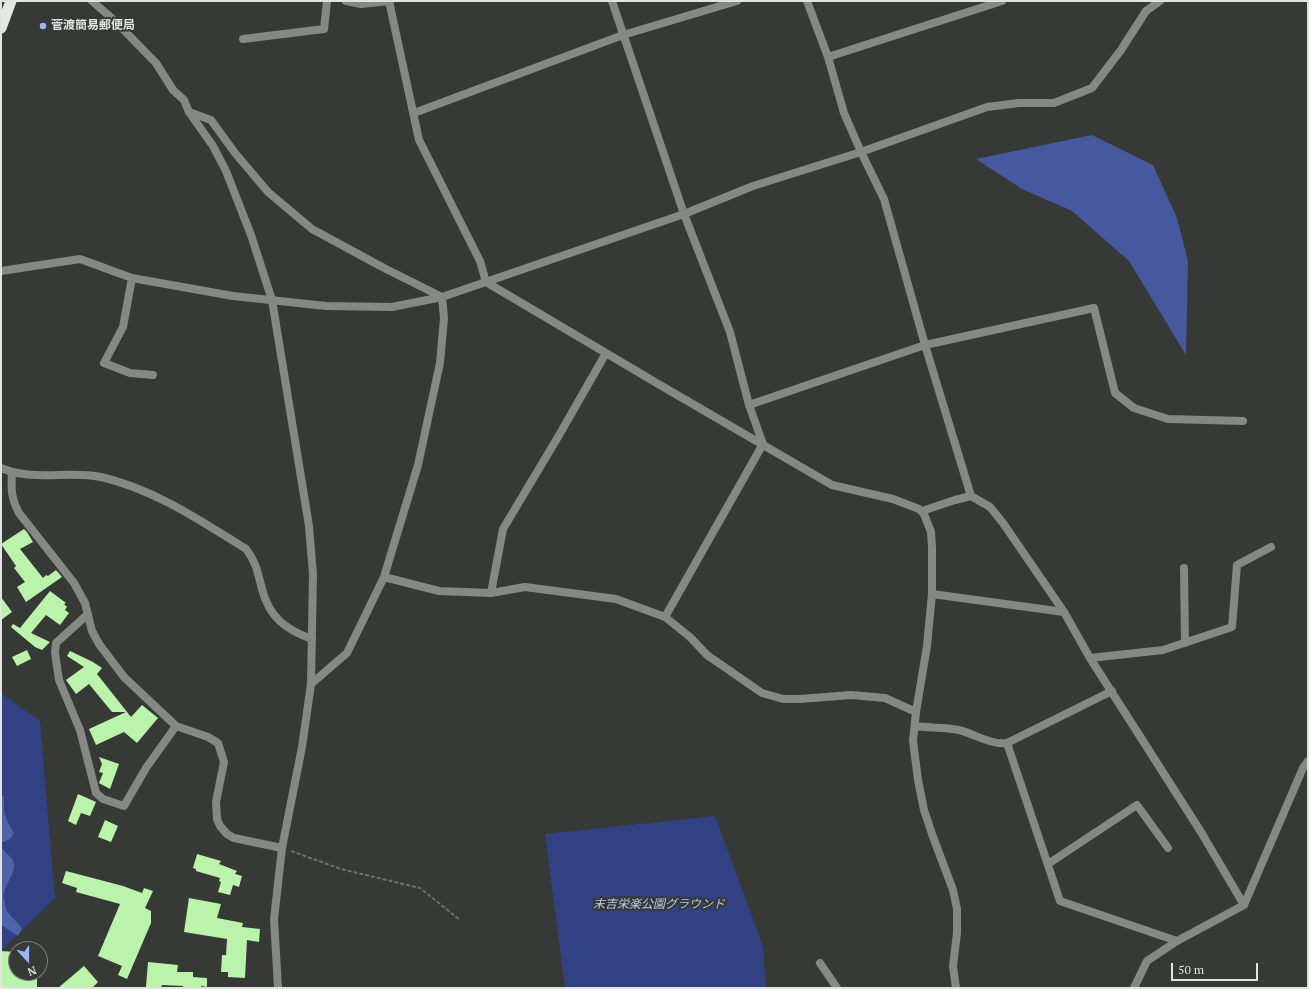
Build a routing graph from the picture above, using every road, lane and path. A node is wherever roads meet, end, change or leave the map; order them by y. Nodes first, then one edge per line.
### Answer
1 (11, 1) edge
2 (92, 1) edge
3 (327, 1) edge
4 (346, 1) edge
5 (389, 1) edge
6 (612, 1) edge
7 (737, 1) edge
8 (807, 1) edge
9 (1002, 1) edge
10 (1160, 1) edge
11 (1, 28) edge
12 (623, 35) junction
13 (243, 38) dead end
14 (828, 57) junction
15 (189, 112) junction
16 (414, 113) junction
17 (861, 152) junction
18 (684, 214) junction
19 (1, 272) edge
20 (132, 278) junction
21 (486, 282) junction
22 (442, 297) junction
23 (272, 300) junction
24 (925, 345) junction
25 (606, 353) junction
26 (153, 375) dead end
27 (749, 405) junction
28 (1243, 421) dead end
29 (763, 444) junction
30 (1, 468) edge
31 (12, 472) junction
32 (972, 496) junction
33 (922, 512) junction
34 (1271, 547) dead end
35 (1184, 568) dead end
36 (384, 577) junction
37 (491, 593) junction
38 (932, 594) junction
39 (1064, 612) junction
40 (88, 614) junction
41 (665, 617) junction
42 (312, 639) junction
43 (1185, 642) junction
44 (1090, 658) junction
45 (311, 684) junction
46 (1112, 691) junction
47 (916, 712) junction
48 (176, 726) junction
49 (915, 726) junction
50 (1007, 743) junction
51 (1308, 761) edge
52 (282, 848) junction
53 (1168, 848) dead end
54 (1048, 864) junction
55 (1244, 905) junction
56 (460, 920) dead end
57 (1177, 940) junction
58 (820, 962) dead end
59 (278, 988) edge
60 (837, 988) edge
61 (956, 988) edge
62 (1134, 988) edge

1 - 11 highway
2 - 15 street
3 - 13 street
4 - 5 street
5 - 16 street
6 - 12 street
7 - 12 street
8 - 14 street
9 - 14 street
10 - 17 street
12 - 16 street
12 - 18 street
14 - 17 street
15 - 22 street
15 - 23 street
16 - 21 street
17 - 18 street
17 - 24 street
18 - 21 street
18 - 27 street
19 - 20 street
20 - 23 street
20 - 26 street
21 - 22 street
21 - 25 street
22 - 23 street
22 - 36 street
23 - 42 street
24 - 27 street
24 - 28 street
24 - 32 street
25 - 29 street
25 - 37 street
27 - 29 street
29 - 33 street
29 - 41 street
30 - 31 street
31 - 40 street
31 - 42 street
32 - 33 street
32 - 39 street
33 - 38 street
34 - 43 street
35 - 43 street
36 - 37 street
36 - 45 street
37 - 41 street
38 - 39 street
38 - 47 street
39 - 44 street
40 - 48 street
40 - 48 street
41 - 47 street
42 - 45 street
43 - 44 street
44 - 46 street
45 - 52 street
46 - 50 street
46 - 55 street
47 - 49 street
48 - 52 street
49 - 50 street
49 - 61 street
50 - 54 street
51 - 55 street
52 - 56 path
52 - 59 street
53 - 54 street
54 - 57 street
55 - 57 street
57 - 62 street
58 - 60 street

